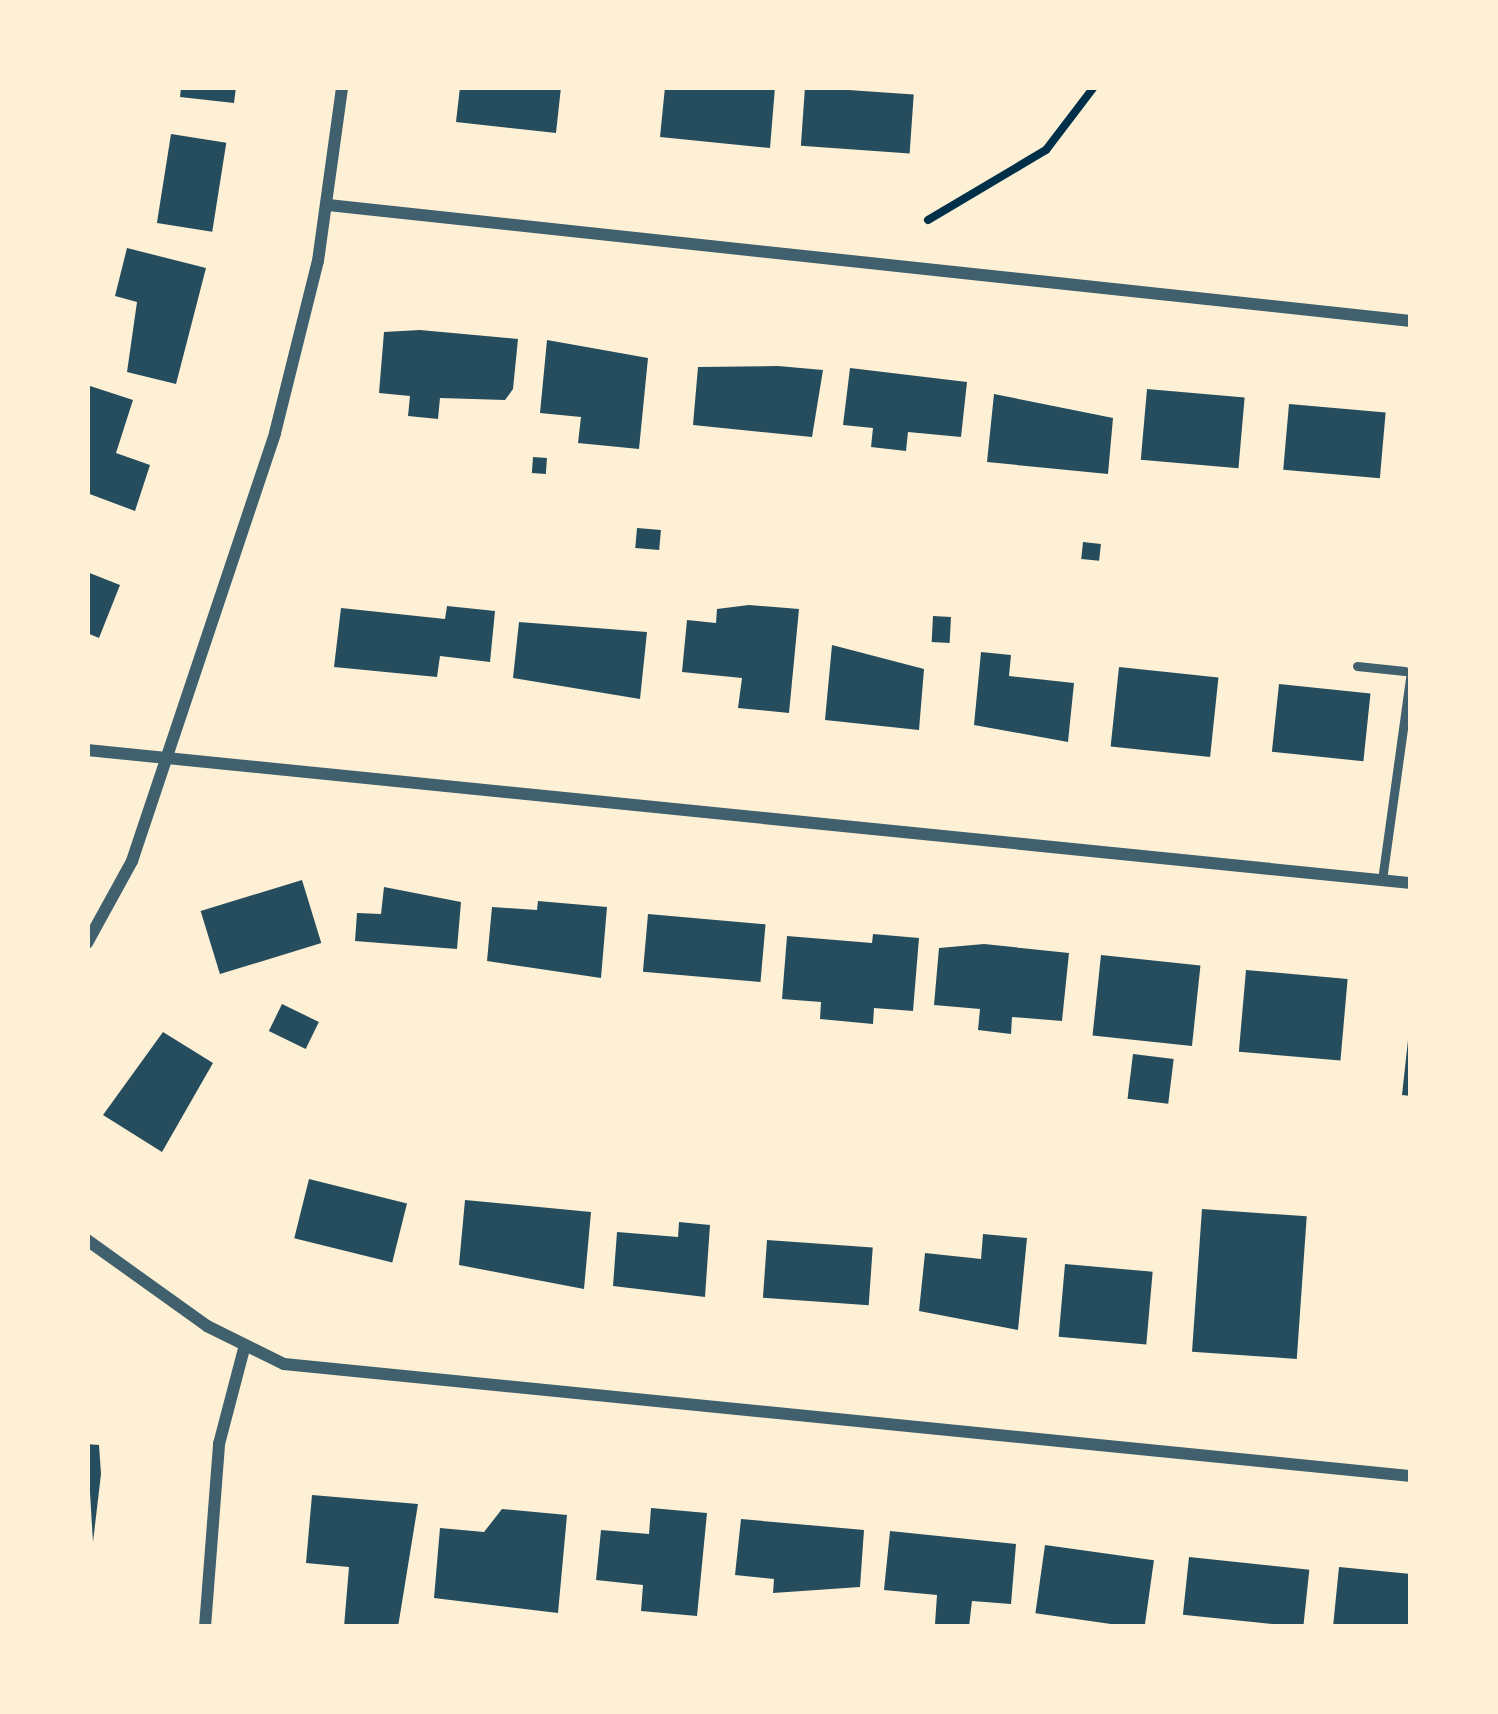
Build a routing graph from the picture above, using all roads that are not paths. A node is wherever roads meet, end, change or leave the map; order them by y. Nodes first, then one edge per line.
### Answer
1 (342, 87) edge
2 (328, 205) junction
3 (1411, 320) edge
4 (1357, 666) dead end
5 (1408, 671) edge
6 (87, 750) edge
7 (168, 760) junction
8 (1382, 880) junction
9 (1411, 883) edge
10 (87, 943) edge
11 (87, 1240) edge
12 (245, 1345) junction
13 (1411, 1476) edge
14 (205, 1627) edge

1 - 2 street
2 - 3 street
2 - 7 street
4 - 5 lane
5 - 8 lane
6 - 7 street
7 - 8 street
7 - 10 street
8 - 9 street
11 - 12 street
12 - 13 street
12 - 14 street

